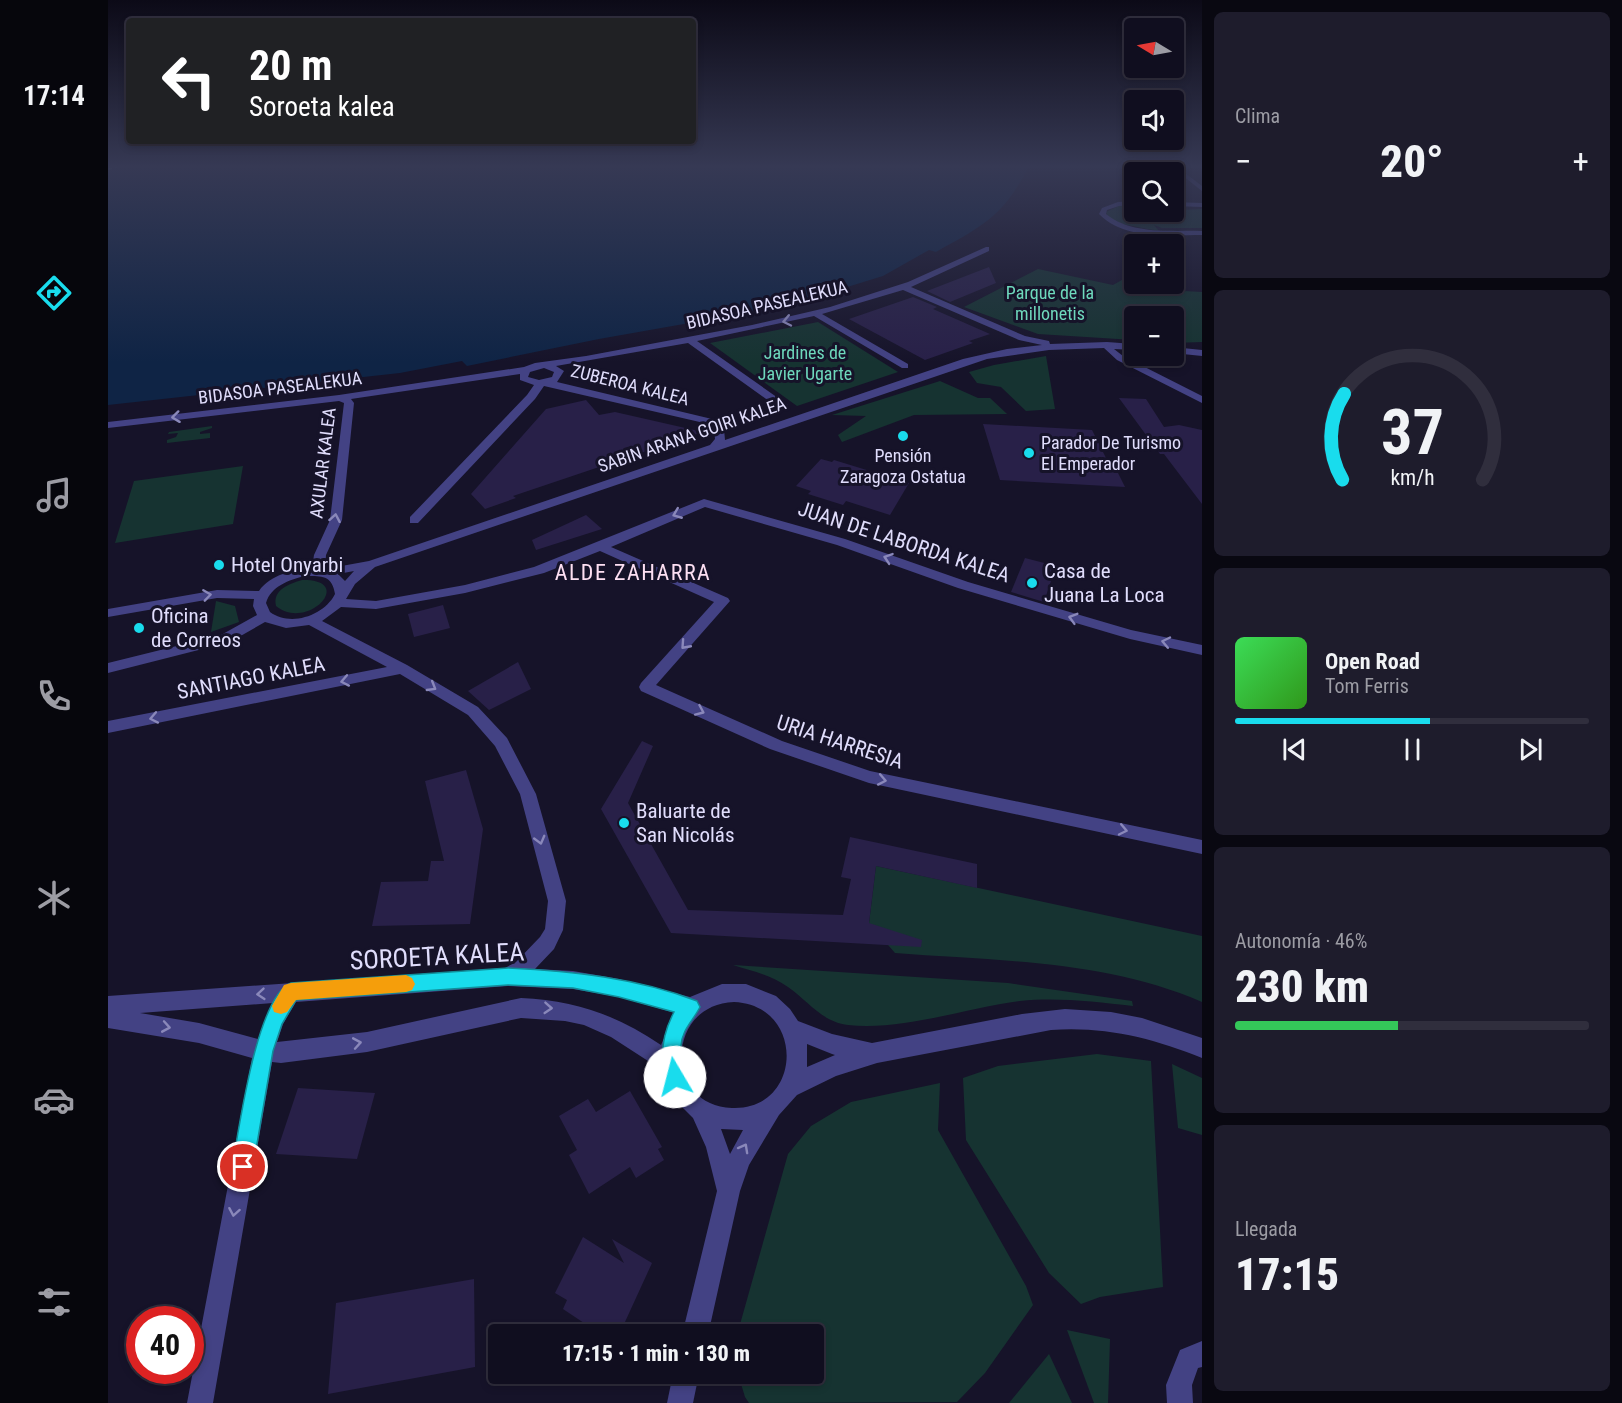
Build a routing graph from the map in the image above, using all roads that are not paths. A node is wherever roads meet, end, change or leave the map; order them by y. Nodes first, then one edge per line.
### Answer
1 (1177, 231) edge
2 (1202, 233) edge
3 (986, 249) dead end
4 (904, 287) junction
5 (816, 314) junction
6 (690, 340) junction
7 (1064, 345) junction
8 (1107, 345) junction
9 (1124, 346) edge
10 (1184, 351) edge
11 (1201, 353) edge
12 (547, 366) junction
13 (905, 366) dead end
14 (526, 370) junction
15 (544, 383) junction
16 (339, 398) junction
17 (1202, 400) edge
18 (784, 407) dead end
19 (108, 425) edge
20 (714, 447) junction
21 (414, 520) dead end
22 (600, 548) junction
23 (372, 564) junction
24 (321, 573) junction
25 (262, 595) junction
26 (340, 599) junction
27 (108, 613) edge
28 (266, 616) junction
29 (310, 620) junction
30 (1202, 650) edge
31 (108, 668) edge
32 (402, 669) junction
33 (108, 727) edge
34 (1202, 847) edge
35 (508, 977) junction
36 (291, 992) junction
37 (108, 1006) edge
38 (690, 1007) junction
39 (108, 1018) edge
40 (789, 1027) junction
41 (1202, 1048) edge
42 (264, 1051) junction
43 (877, 1053) junction
44 (671, 1064) junction
45 (793, 1086) junction
46 (700, 1108) junction
47 (771, 1111) junction
48 (727, 1190) junction
49 (698, 1324) edge
50 (1202, 1354) edge
51 (684, 1384) edge
52 (200, 1403) edge
53 (680, 1403) edge
54 (1180, 1403) edge

1 - 2 street
3 - 4 street, BIDASOA PASEALEKUA
4 - 5 street, BIDASOA PASEALEKUA
4 - 7 street
5 -> 6 street, BIDASOA PASEALEKUA
5 - 13 street
6 - 12 street, BIDASOA PASEALEKUA
6 - 18 street
7 - 8 street, SABIN ARANA GOIRI KALEA
7 - 20 street, SABIN ARANA GOIRI KALEA
8 - 9 street, SABIN ARANA GOIRI KALEA
8 - 17 street
10 - 11 street
12 - 14 street, BIDASOA PASEALEKUA
12 - 15 street
14 - 15 street
14 - 16 street, BIDASOA PASEALEKUA
15 - 20 street, ZUBEROA KALEA
15 - 21 street
16 -> 19 street, BIDASOA PASEALEKUA
24 -> 16 street, AXULAR KALEA
20 - 23 street, SABIN ARANA GOIRI KALEA
22 - 26 street, JUAN DE LABORDA KALEA
30 -> 22 street, JUAN DE LABORDA KALEA
22 -> 34 street, URIA HARRESIA
23 - 24 street, SABIN ARANA GOIRI KALEA
23 - 26 street, SABIN ARANA GOIRI KALEA
24 - 25 street
24 - 26 street
27 -> 25 street
25 - 28 street
26 - 29 street
28 - 29 street
28 - 31 street
29 - 32 street
32 -> 33 street, SANTIAGO KALEA
32 -> 35 street
35 - 36 street, SOROETA KALEA
35 - 38 street, SOROETA KALEA
36 -> 37 street, SOROETA KALEA
36 - 42 street
38 - 40 street
38 - 44 street
39 -> 42 street
40 - 43 street
40 - 45 street
41 - 43 street
42 -> 44 street
42 -> 52 street
43 - 45 street
44 - 46 street
45 - 47 street
46 - 47 street
46 - 48 street
48 -> 47 street
48 - 49 street
50 - 54 street
51 - 53 street

